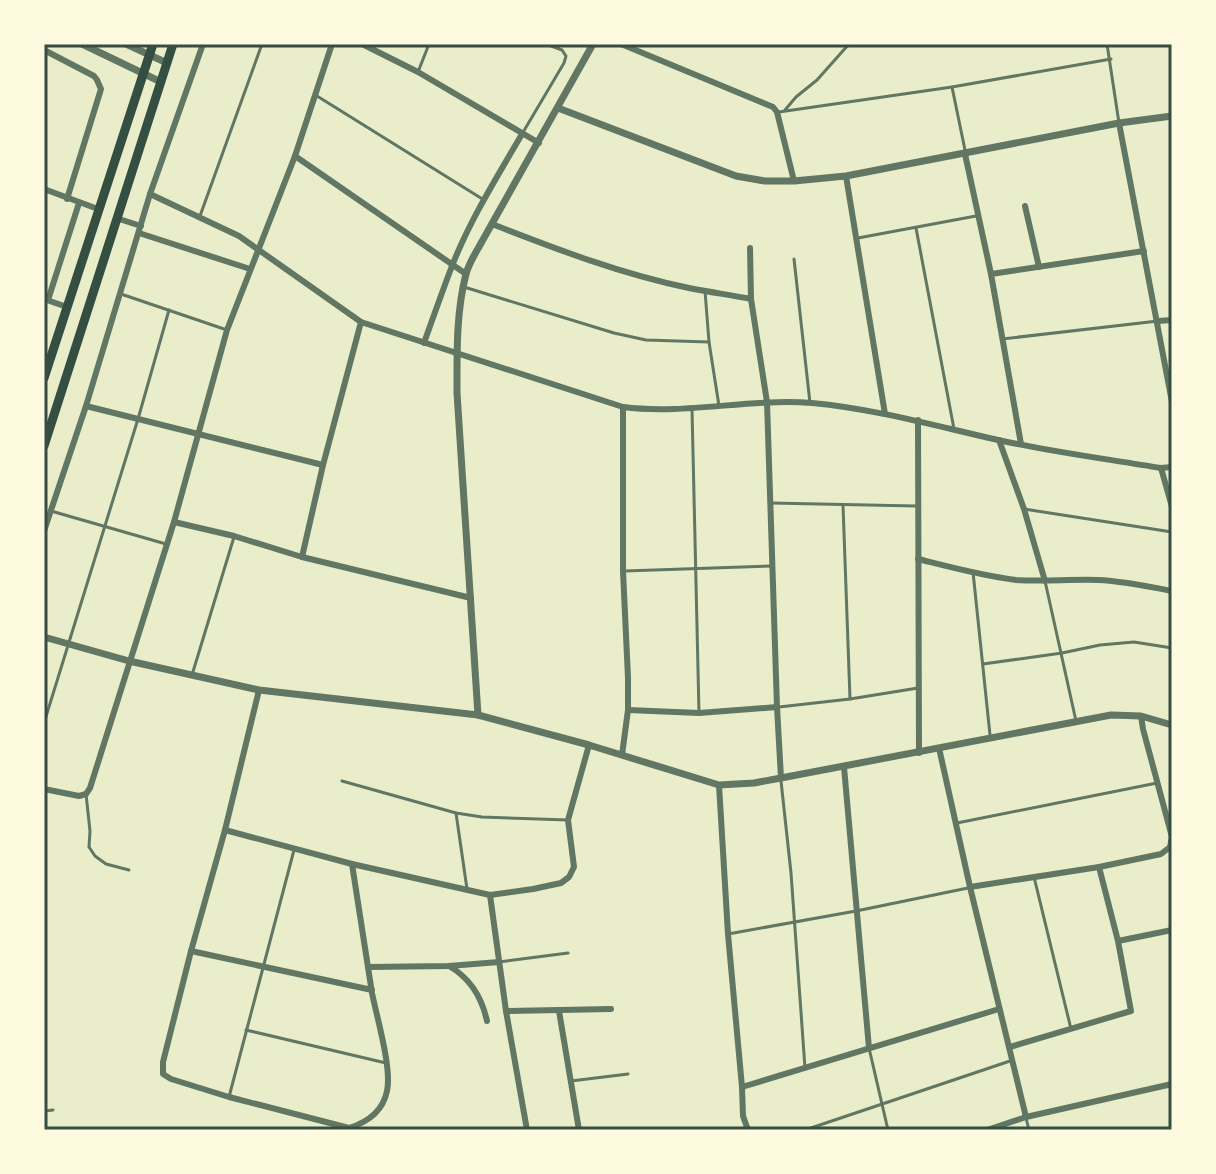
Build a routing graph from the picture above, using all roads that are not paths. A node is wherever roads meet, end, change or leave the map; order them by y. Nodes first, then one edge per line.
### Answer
1 (82, 44) edge
2 (126, 44) edge
3 (153, 44) edge
4 (173, 44) edge
5 (203, 44) edge
6 (262, 44) edge
7 (332, 44) edge
8 (362, 44) edge
9 (429, 44) edge
10 (546, 44) edge
11 (593, 44) edge
12 (621, 44) edge
13 (849, 44) edge
14 (1107, 44) edge
15 (44, 50) edge
16 (149, 55) junction
17 (1111, 59) junction
18 (167, 63) junction
19 (418, 72) junction
20 (143, 73) junction
21 (161, 82) junction
22 (952, 87) junction
23 (315, 95) junction
24 (558, 108) junction
25 (781, 112) junction
26 (1172, 116) edge
27 (1119, 123) junction
28 (522, 134) junction
29 (539, 143) junction
30 (965, 154) junction
31 (295, 156) junction
32 (846, 176) junction
33 (794, 181) junction
34 (44, 189) edge
35 (150, 194) junction
36 (67, 199) junction
37 (484, 200) junction
38 (79, 203) junction
39 (1025, 206) dead end
40 (98, 209) junction
41 (200, 216) junction
42 (978, 216) junction
43 (116, 218) junction
44 (492, 224) junction
45 (916, 228) junction
46 (140, 230) junction
47 (858, 238) junction
48 (750, 248) dead end
49 (258, 249) junction
50 (1144, 251) junction
51 (794, 259) dead end
52 (452, 265) junction
53 (1039, 267) junction
54 (250, 269) junction
55 (466, 274) junction
56 (991, 274) junction
57 (464, 287) junction
58 (705, 291) junction
59 (120, 294) junction
60 (751, 299) junction
61 (46, 300) edge
62 (67, 307) junction
63 (169, 310) junction
64 (1172, 320) edge
65 (1158, 321) junction
66 (361, 322) junction
67 (227, 330) junction
68 (1002, 339) junction
69 (709, 342) junction
70 (424, 343) junction
71 (457, 352) junction
72 (44, 378) edge
73 (1171, 387) edge
74 (767, 402) junction
75 (1172, 402) edge
76 (810, 403) junction
77 (86, 406) junction
78 (719, 406) junction
79 (623, 407) junction
80 (692, 408) junction
81 (885, 414) junction
82 (138, 419) junction
83 (918, 420) junction
84 (954, 429) junction
85 (199, 434) junction
86 (999, 440) junction
87 (1021, 444) junction
88 (44, 446) edge
89 (323, 465) junction
90 (1172, 467) edge
91 (1161, 468) junction
92 (771, 503) junction
93 (843, 505) junction
94 (920, 506) junction
95 (1172, 507) edge
96 (1024, 509) junction
97 (51, 511) junction
98 (174, 522) junction
99 (104, 526) junction
100 (44, 531) edge
101 (1172, 532) edge
102 (234, 536) junction
103 (167, 544) junction
104 (302, 557) junction
105 (918, 559) junction
106 (773, 566) junction
107 (697, 569) junction
108 (623, 571) junction
109 (973, 572) junction
110 (1045, 581) junction
111 (1172, 591) edge
112 (471, 598) junction
113 (44, 637) edge
114 (68, 643) junction
115 (1172, 648) edge
116 (1062, 653) junction
117 (129, 661) junction
118 (983, 664) junction
119 (192, 675) junction
120 (918, 688) junction
121 (259, 690) junction
122 (850, 699) junction
123 (777, 707) junction
124 (628, 710) junction
125 (699, 713) junction
126 (478, 715) junction
127 (1141, 716) junction
128 (1076, 721) junction
129 (44, 723) edge
130 (1172, 725) edge
131 (991, 739) junction
132 (589, 745) junction
133 (939, 748) junction
134 (919, 753) junction
135 (622, 755) junction
136 (844, 767) junction
137 (781, 778) junction
138 (342, 781) dead end
139 (1157, 783) junction
140 (719, 785) junction
141 (44, 789) edge
142 (86, 794) junction
143 (456, 813) junction
144 (568, 820) junction
145 (955, 823) junction
146 (225, 830) junction
147 (294, 849) junction
148 (352, 864) junction
149 (1099, 867) junction
150 (129, 870) dead end
151 (1034, 877) junction
152 (970, 887) junction
153 (467, 890) junction
154 (490, 895) junction
155 (856, 911) junction
156 (793, 923) junction
157 (1172, 930) edge
158 (728, 934) junction
159 (1118, 941) junction
160 (191, 951) junction
161 (568, 953) dead end
162 (499, 962) junction
163 (449, 966) junction
164 (263, 967) junction
165 (368, 967) junction
166 (372, 990) junction
167 (611, 1009) dead end
168 (999, 1009) junction
169 (506, 1011) junction
170 (559, 1011) junction
171 (487, 1021) dead end
172 (1071, 1029) junction
173 (246, 1030) junction
174 (1010, 1047) junction
175 (869, 1048) junction
176 (1012, 1061) junction
177 (386, 1063) junction
178 (805, 1068) junction
179 (628, 1074) dead end
180 (571, 1081) junction
181 (1172, 1084) edge
182 (742, 1087) junction
183 (229, 1097) junction
184 (881, 1104) junction
185 (53, 1110) dead end
186 (44, 1111) edge
187 (1026, 1117) junction
188 (527, 1130) edge
189 (579, 1130) edge
190 (748, 1130) edge
191 (805, 1130) edge
192 (888, 1130) edge
193 (987, 1130) edge
194 (1029, 1130) edge

1 - 20 street
2 - 16 street
3 - 16 highway
4 - 18 highway
5 - 35 street
6 - 41 lane
7 - 23 street
8 - 19 street
9 - 19 lane
10 - 28 lane
11 - 24 street
12 - 25 street
13 - 25 lane
14 - 17 lane
15 - 36 street
16 - 18 street
16 - 20 highway
17 - 22 lane
17 - 27 lane
18 - 21 highway
19 - 28 street
20 - 21 street
20 - 40 highway
21 - 43 highway
22 - 25 lane
22 - 30 lane
23 - 31 street
23 - 37 lane
24 - 29 street
24 - 33 street
25 - 33 street
26 - 27 street
27 - 30 street
27 - 50 street
28 - 29 street
28 - 37 street
29 - 44 street
30 - 32 street
30 - 42 street
31 - 49 street
31 - 52 street
32 - 33 street
32 - 47 street
34 - 36 street
35 - 41 street
35 - 46 street
36 - 38 street
37 - 52 street
38 - 40 street
38 - 61 street
39 - 53 street
40 - 62 highway
41 - 49 street
42 - 45 lane
42 - 56 street
43 - 46 street
43 - 88 highway
44 - 55 street
44 - 58 street
45 - 47 lane
45 - 84 lane
46 - 54 street
46 - 59 street
47 - 81 street
48 - 60 street
49 - 54 street
49 - 66 street
50 - 53 street
50 - 65 street
51 - 76 lane
52 - 55 street
52 - 70 street
53 - 56 street
54 - 67 street
55 - 57 street
56 - 68 street
57 - 69 lane
57 - 71 street
58 - 60 street
58 - 69 lane
59 - 63 lane
59 - 77 street
60 - 74 street
61 - 62 street
62 - 72 highway
63 - 67 lane
63 - 82 lane
64 - 65 street
65 - 68 lane
65 - 73 street
66 - 70 street
66 - 89 street
67 - 85 street
68 - 87 street
69 - 78 lane
70 - 71 street
71 - 79 street
71 - 112 street
73 - 75 street
74 - 76 street
74 - 78 street
74 - 92 street
76 - 81 street
77 - 82 street
77 - 97 street
78 - 80 street
79 - 80 street
79 - 108 street
80 - 107 lane
81 - 83 street
82 - 85 street
82 - 99 lane
83 - 84 street
83 - 94 street
84 - 86 street
85 - 89 street
85 - 98 street
86 - 87 street
86 - 96 street
87 - 91 street
89 - 104 street
90 - 91 street
91 - 95 street
92 - 93 lane
92 - 106 street
93 - 94 lane
93 - 122 lane
94 - 105 street
96 - 101 lane
96 - 110 street
97 - 99 lane
97 - 100 street
98 - 102 street
98 - 103 street
99 - 103 lane
99 - 114 lane
102 - 104 street
102 - 119 lane
103 - 117 street
104 - 112 street
105 - 109 street
105 - 120 street
106 - 107 lane
106 - 123 street
107 - 108 lane
107 - 125 lane
108 - 124 street
109 - 110 street
109 - 118 lane
110 - 111 street
110 - 116 lane
112 - 126 street
113 - 114 street
114 - 117 street
114 - 129 lane
115 - 116 lane
116 - 118 lane
116 - 128 lane
117 - 119 street
117 - 142 street
118 - 131 lane
119 - 121 street
120 - 122 lane
120 - 134 street
121 - 126 street
121 - 146 street
122 - 123 lane
123 - 125 street
123 - 137 street
124 - 125 street
124 - 135 street
126 - 132 street
127 - 128 street
127 - 130 street
127 - 139 street
128 - 131 street
131 - 133 street
132 - 135 street
132 - 144 street
133 - 134 street
133 - 145 street
134 - 136 street
135 - 140 street
136 - 137 street
136 - 155 street
137 - 140 street
137 - 156 lane
138 - 143 lane
139 - 145 lane
139 - 149 street
140 - 158 street
141 - 142 street
142 - 150 lane
143 - 144 lane
143 - 153 lane
144 - 154 street
145 - 152 street
146 - 147 street
146 - 160 street
147 - 148 street
147 - 164 lane
148 - 153 street
148 - 165 street
149 - 151 street
149 - 159 street
151 - 152 street
151 - 172 lane
152 - 155 lane
152 - 168 street
153 - 154 street
154 - 162 street
155 - 156 lane
155 - 175 street
156 - 158 lane
156 - 178 lane
157 - 159 street
158 - 182 street
159 - 172 street
160 - 164 street
160 - 183 street
161 - 162 lane
162 - 163 street
162 - 169 street
163 - 165 street
163 - 171 street
164 - 166 street
164 - 173 lane
165 - 166 street
166 - 177 street
167 - 170 street
168 - 174 street
168 - 175 street
169 - 170 street
169 - 188 street
170 - 180 street
172 - 174 street
173 - 177 lane
173 - 183 lane
174 - 176 street
175 - 178 street
175 - 184 lane
176 - 184 lane
176 - 187 street
177 - 183 street
178 - 182 street
179 - 180 lane
180 - 189 street
181 - 187 street
182 - 190 street
184 - 191 lane
184 - 192 lane
185 - 186 lane
187 - 193 street
187 - 194 lane

